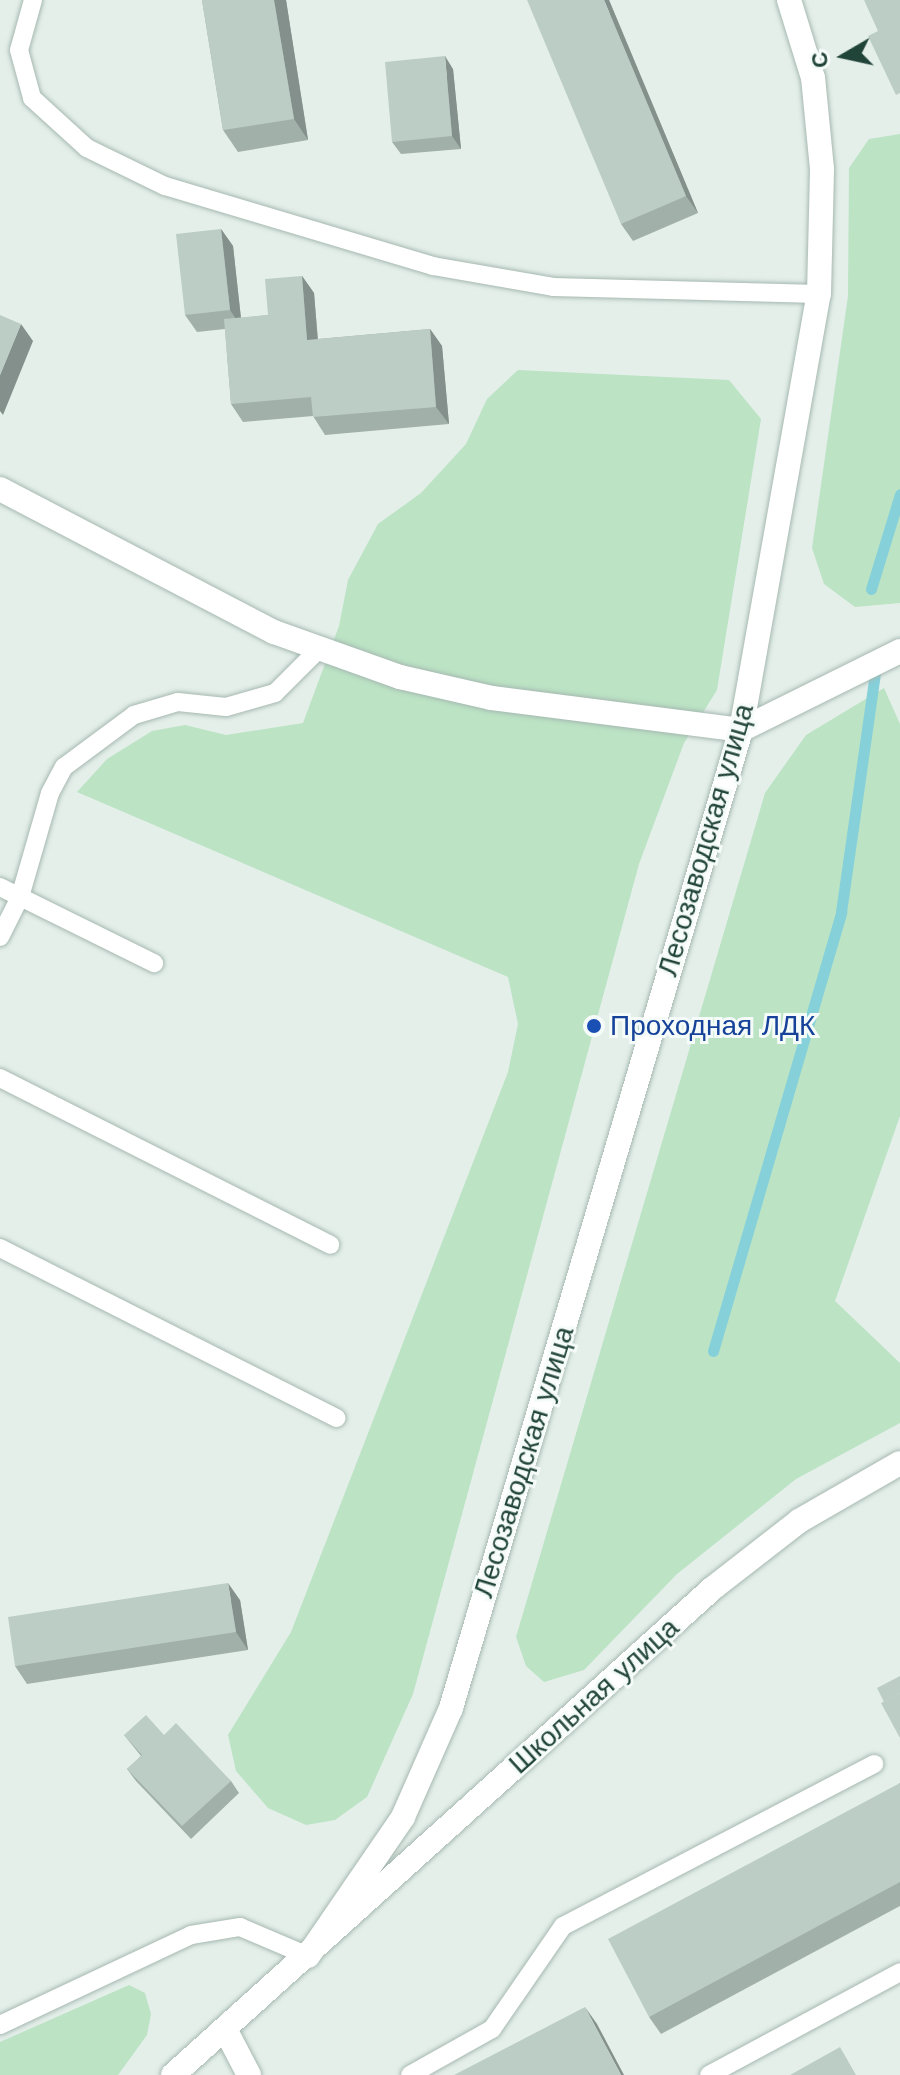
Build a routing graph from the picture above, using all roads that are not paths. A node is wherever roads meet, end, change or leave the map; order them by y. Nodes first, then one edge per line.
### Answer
1 (33, 0) edge
2 (789, 0) edge
3 (819, 294) junction
4 (0, 489) edge
5 (318, 650) junction
6 (900, 651) edge
7 (741, 730) junction
8 (0, 887) edge
9 (20, 897) junction
10 (0, 937) edge
11 (154, 963) dead end
12 (0, 1078) edge
13 (330, 1245) dead end
14 (0, 1248) edge
15 (336, 1418) dead end
16 (900, 1463) edge
17 (874, 1764) dead end
18 (308, 1956) junction
19 (900, 1972) edge
20 (0, 2025) edge
21 (225, 2029) junction
22 (173, 2075) edge
23 (249, 2075) edge
24 (410, 2075) edge
25 (709, 2075) edge

1 - 3 lane
2 - 3 main road, Лесозаводская улица
3 - 7 main road, Лесозаводская улица
4 - 5 main road
5 - 7 main road
5 - 9 lane
6 - 7 main road
7 - 18 main road, Лесозаводская улица
8 - 9 lane
9 - 10 lane
9 - 11 lane
12 - 13 lane
14 - 15 lane
16 - 18 main road, Школьная улица
17 - 24 lane
18 - 20 lane
18 - 21 main road
19 - 25 lane
21 - 22 main road
21 - 23 main road

